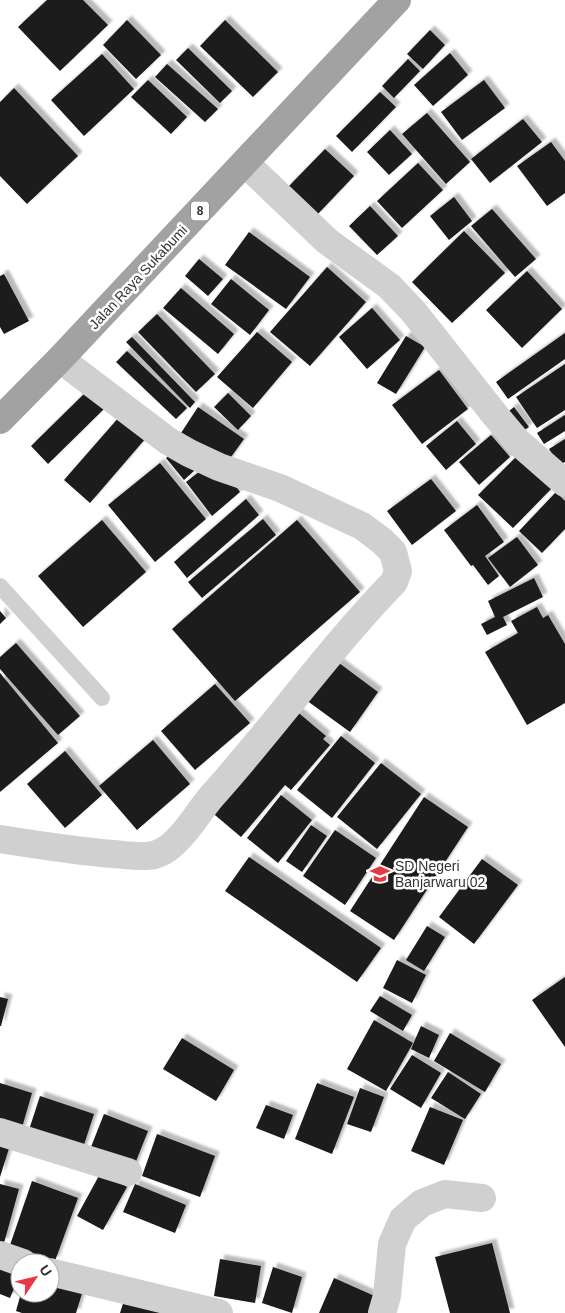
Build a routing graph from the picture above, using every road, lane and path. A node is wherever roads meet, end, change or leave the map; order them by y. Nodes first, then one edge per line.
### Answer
1 (397, 0) edge
2 (245, 163) junction
3 (60, 359) junction
4 (0, 420) edge
5 (565, 483) edge
6 (0, 586) edge
7 (102, 698) dead end
8 (0, 839) edge
9 (0, 1132) edge
10 (128, 1172) dead end
11 (482, 1198) dead end
12 (60, 1274) edge
13 (219, 1313) edge
14 (382, 1313) edge

1 - 2 highway, Jalan Raya Sukabumi / 8
2 - 3 highway, Jalan Raya Sukabumi / 8
2 - 5 street
3 - 4 highway, Jalan Raya Sukabumi / 8
3 - 8 street
6 - 7 lane
9 - 10 street
11 - 14 street
12 - 13 street

